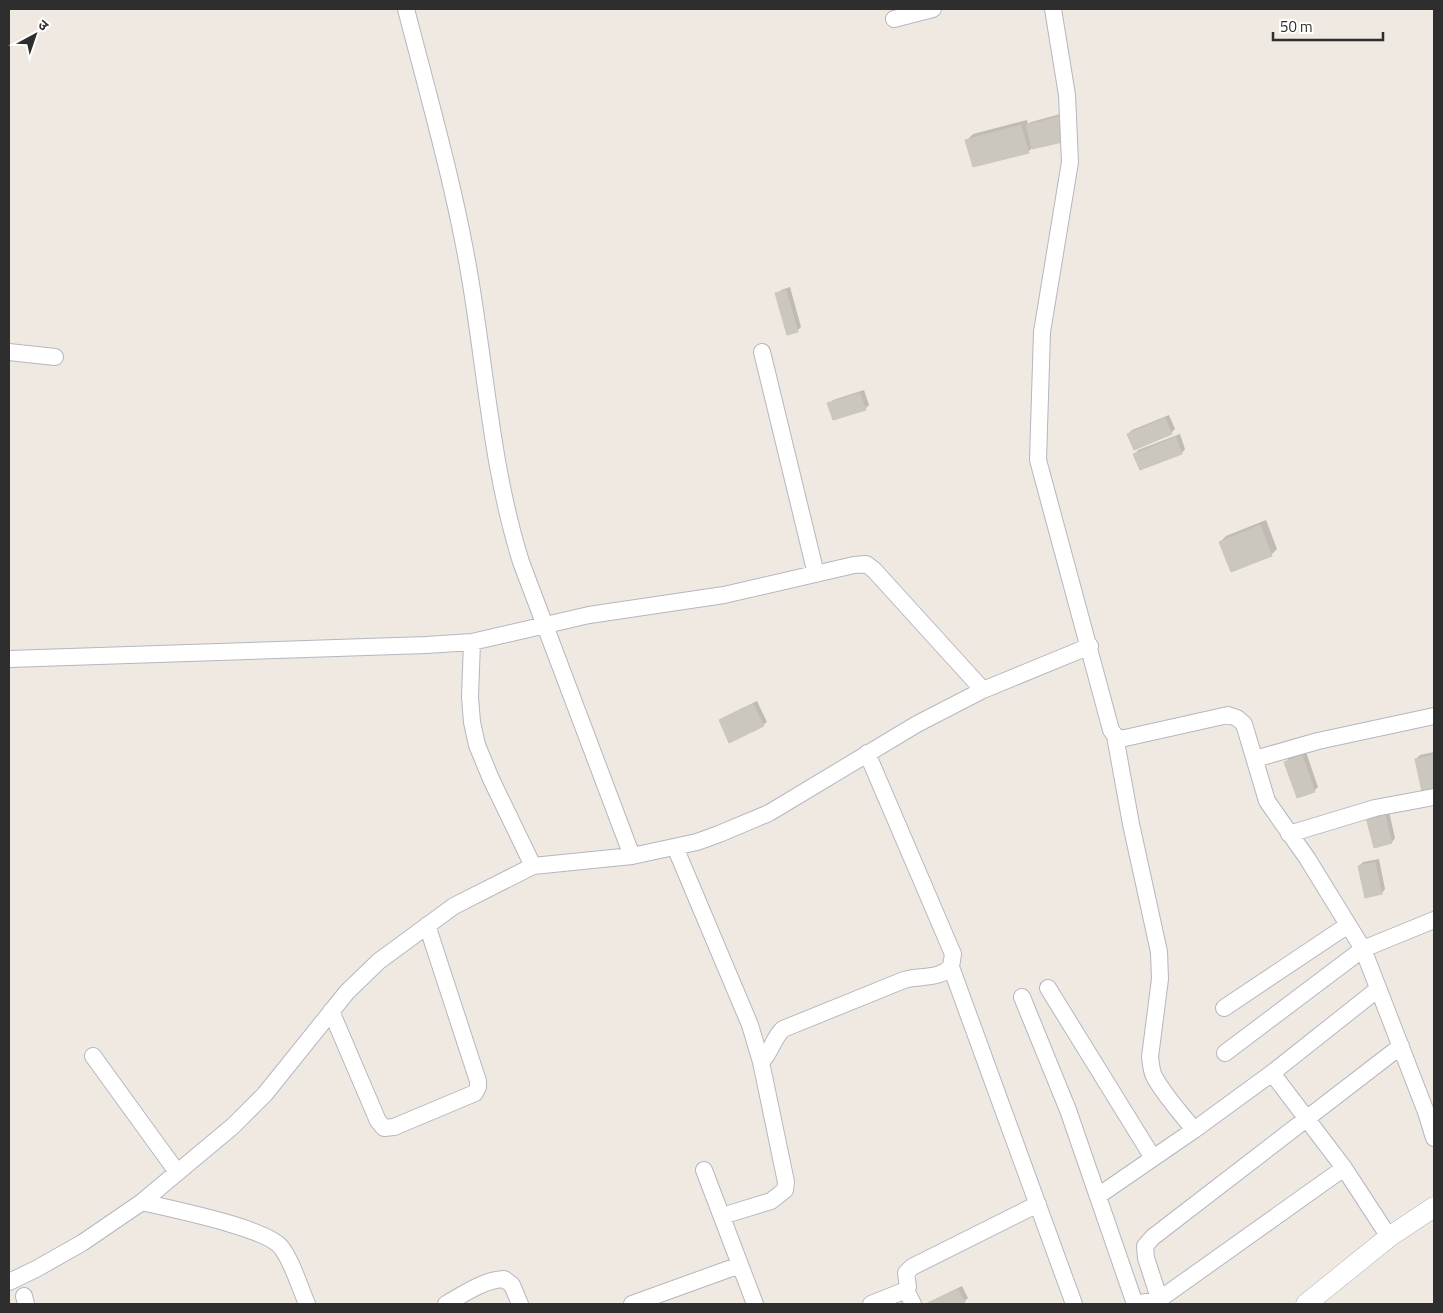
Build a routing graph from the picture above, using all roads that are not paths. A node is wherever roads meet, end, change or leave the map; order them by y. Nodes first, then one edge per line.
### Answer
1 (406, 9) edge
2 (933, 9) edge
3 (1053, 9) edge
4 (894, 19) dead end
5 (9, 352) edge
6 (762, 352) dead end
7 (55, 357) dead end
8 (816, 574) junction
9 (546, 626) junction
10 (472, 642) junction
11 (1090, 646) junction
12 (9, 659) edge
13 (983, 690) junction
14 (1434, 716) edge
15 (1115, 736) junction
16 (867, 753) junction
17 (1255, 759) junction
18 (1434, 796) edge
19 (1289, 834) junction
20 (675, 847) junction
21 (632, 856) junction
22 (533, 866) junction
23 (1434, 920) edge
24 (427, 925) junction
25 (1348, 925) junction
26 (1364, 949) junction
27 (951, 968) junction
28 (1048, 988) dead end
29 (1378, 989) junction
30 (1022, 996) dead end
31 (1224, 1008) dead end
32 (331, 1011) junction
33 (1401, 1046) junction
34 (1226, 1053) dead end
35 (93, 1056) dead end
36 (761, 1062) junction
37 (1272, 1073) junction
38 (1430, 1111) edge
39 (1307, 1120) junction
40 (1194, 1130) junction
41 (1434, 1138) edge
42 (1154, 1158) junction
43 (1344, 1168) junction
44 (704, 1170) dead end
45 (177, 1172) junction
46 (1098, 1196) junction
47 (142, 1202) junction
48 (1038, 1204) junction
49 (1434, 1207) edge
50 (722, 1216) junction
51 (1390, 1237) junction
52 (740, 1266) junction
53 (9, 1281) edge
54 (909, 1297) edge
55 (1161, 1301) edge
56 (308, 1304) edge
57 (446, 1304) edge
58 (520, 1304) edge
59 (632, 1304) edge
60 (755, 1304) edge
61 (871, 1304) edge
62 (1074, 1304) edge
63 (1306, 1304) edge

1 - 9 street
2 - 4 street
3 - 11 street
5 - 7 street
6 - 8 street
8 - 9 street
8 - 13 street
9 - 10 street
9 - 21 street
10 - 12 street
10 - 22 street
11 - 13 street
11 - 15 street
13 - 16 street
14 - 17 street
15 - 17 street
15 - 40 street
16 - 20 street
16 - 27 street
17 - 19 street
18 - 19 street
19 - 25 street
20 - 21 street
20 - 36 street
21 - 22 street
22 - 24 street
23 - 26 street
24 - 32 street
24 - 32 street
25 - 26 street
25 - 31 street
26 - 29 street
26 - 34 street
27 - 36 street
27 - 48 street
28 - 42 street
29 - 33 street
29 - 37 street
30 - 46 street
32 - 45 street
33 - 38 street
33 - 39 street
35 - 45 street
36 - 50 street
37 - 39 street
37 - 40 street
38 - 41 street
39 - 43 street
39 - 55 street
40 - 42 street
42 - 46 street
43 - 51 street
43 - 55 street
44 - 50 street
45 - 47 street
46 - 55 street
47 - 53 street
47 - 56 street
48 - 54 street
48 - 62 street
49 - 51 street
50 - 52 street
51 - 63 street
52 - 59 street
52 - 60 street
54 - 61 street
57 - 58 street

